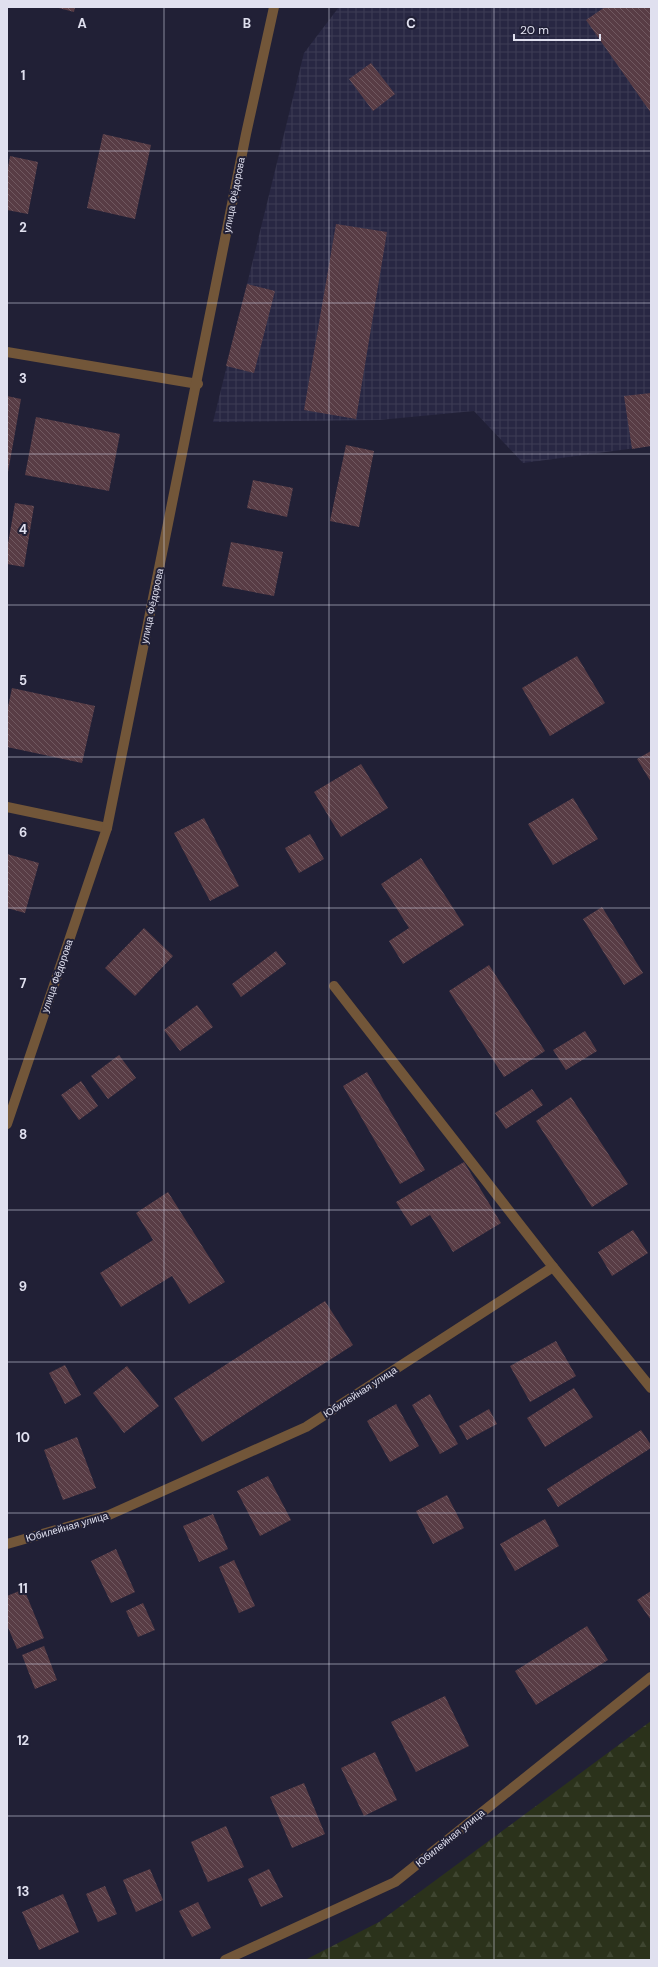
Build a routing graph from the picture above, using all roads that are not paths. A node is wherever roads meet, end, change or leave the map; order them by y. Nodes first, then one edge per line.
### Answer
1 (274, 7) edge
2 (7, 352) edge
3 (198, 384) junction
4 (7, 807) edge
5 (107, 828) junction
6 (334, 986) dead end
7 (7, 1124) edge
8 (553, 1267) junction
9 (651, 1388) edge
10 (7, 1544) edge
11 (651, 1677) edge
12 (225, 1960) edge

1 - 3 street, улица Фёдорова
2 - 3 street
3 - 5 street, улица Фёдорова
4 - 5 street
5 - 7 street, улица Фёдорова
6 - 8 street
8 - 9 street
8 - 10 street, Юбилейная улица
11 - 12 street, Юбилейная улица

